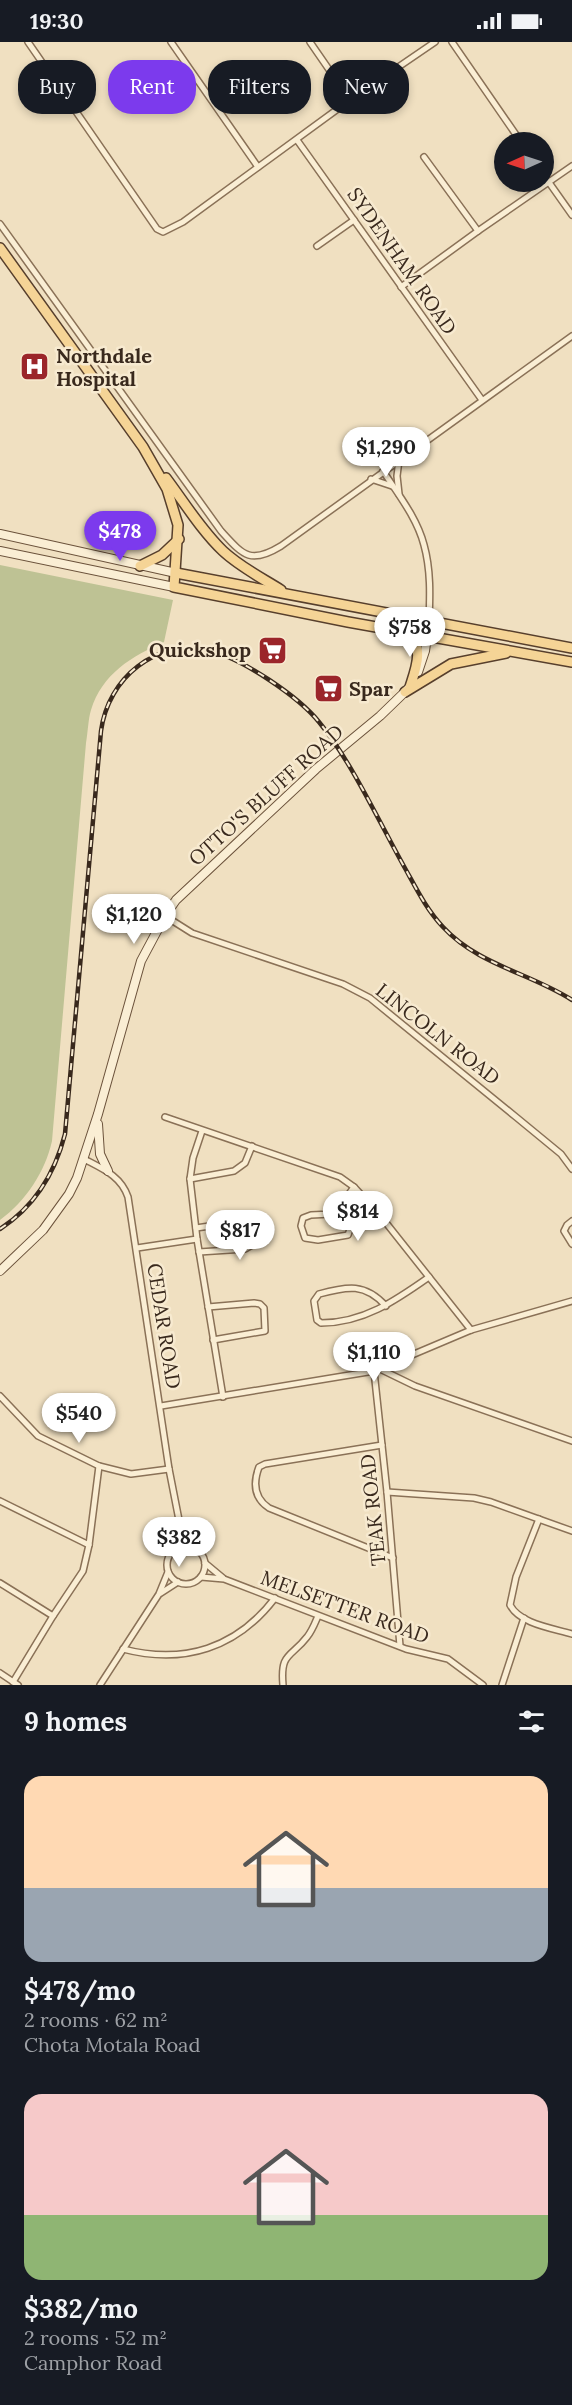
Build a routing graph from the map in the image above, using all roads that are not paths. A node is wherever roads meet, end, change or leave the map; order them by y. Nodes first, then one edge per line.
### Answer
1 (28, 42) edge
2 (171, 42) edge
3 (310, 42) edge
4 (435, 42) edge
5 (452, 42) edge
6 (409, 60) edge
7 (323, 61) edge
8 (331, 114) edge
9 (514, 132) edge
10 (297, 140) junction
11 (424, 157) dead end
12 (572, 166) edge
13 (258, 167) junction
14 (554, 179) edge
15 (554, 190) edge
16 (536, 192) edge
17 (572, 215) edge
18 (354, 220) junction
19 (0, 224) edge
20 (477, 231) junction
21 (317, 246) dead end
22 (0, 248) edge
23 (402, 287) junction
24 (572, 336) edge
25 (482, 400) junction
26 (143, 447) junction
27 (399, 460) junction
28 (383, 471) junction
29 (371, 479) junction
30 (392, 486) junction
31 (400, 498) junction
32 (0, 534) edge
33 (179, 539) junction
34 (0, 551) edge
35 (140, 566) junction
36 (176, 573) junction
37 (174, 587) junction
38 (288, 593) junction
39 (429, 621) junction
40 (406, 632) junction
41 (428, 635) junction
42 (572, 648) edge
43 (517, 652) junction
44 (572, 662) edge
45 (407, 690) junction
46 (165, 916) junction
47 (98, 1114) junction
48 (165, 1117) dead end
49 (202, 1131) junction
50 (252, 1146) junction
51 (84, 1159) junction
52 (572, 1169) edge
53 (108, 1171) junction
54 (190, 1179) junction
55 (354, 1187) junction
56 (338, 1209) junction
57 (572, 1221) edge
58 (196, 1228) junction
59 (197, 1239) junction
60 (572, 1244) edge
61 (137, 1248) junction
62 (199, 1252) junction
63 (0, 1271) edge
64 (429, 1277) junction
65 (572, 1301) edge
66 (386, 1306) junction
67 (208, 1307) junction
68 (471, 1330) junction
69 (213, 1340) junction
70 (377, 1370) junction
71 (0, 1396) edge
72 (223, 1397) junction
73 (161, 1406) junction
74 (572, 1441) edge
75 (382, 1445) junction
76 (99, 1467) junction
77 (169, 1469) junction
78 (387, 1492) junction
79 (0, 1501) edge
80 (539, 1519) junction
81 (179, 1520) junction
82 (572, 1531) edge
83 (89, 1545) junction
84 (191, 1546) junction
85 (176, 1548) junction
86 (393, 1558) junction
87 (205, 1563) junction
88 (168, 1572) junction
89 (201, 1577) junction
90 (224, 1580) junction
91 (178, 1582) junction
92 (0, 1583) edge
93 (159, 1594) junction
94 (275, 1598) junction
95 (53, 1616) junction
96 (318, 1616) junction
97 (524, 1618) junction
98 (572, 1634) edge
99 (400, 1646) junction
100 (123, 1649) junction
101 (0, 1673) edge
102 (16, 1683) edge
103 (101, 1685) edge
104 (283, 1685) edge
105 (483, 1685) edge
106 (502, 1685) edge

1 - 13 street
2 - 13 street
3 - 7 street
4 - 6 street
5 - 9 street
8 - 10 street
10 - 13 street
10 - 18 street, SYDENHAM ROAD
11 - 20 street
12 - 14 street
15 - 17 street
16 - 20 street
18 - 21 street
18 - 23 street, SYDENHAM ROAD
19 - 29 street
20 - 23 street
22 - 26 main road
23 - 25 street, SYDENHAM ROAD
24 - 25 street
25 - 27 street
26 - 33 main road
26 - 38 main road
27 - 28 street
27 - 31 street
28 - 29 street
28 - 30 street, OTTO'S BLUFF ROAD
29 - 30 street
30 - 31 street, OTTO'S BLUFF ROAD
31 - 39 street, OTTO'S BLUFF ROAD
32 - 35 main road
33 - 35 main road
33 - 36 main road
34 - 37 main road
35 - 36 main road
36 - 37 main road
36 - 38 main road
37 - 40 main road
38 - 39 main road
39 - 41 main road, OTTO'S BLUFF ROAD
39 - 42 main road
40 - 41 main road
40 - 45 main road
41 - 43 main road
41 - 45 main road, OTTO'S BLUFF ROAD
43 - 44 main road
43 - 45 main road
45 - 46 main road, OTTO'S BLUFF ROAD
46 - 47 main road, OTTO'S BLUFF ROAD
46 - 52 street, LINCOLN ROAD
47 - 51 main road, OTTO'S BLUFF ROAD
47 - 53 main road
48 - 49 street
49 - 50 street
49 - 54 street
50 - 54 street
50 - 55 street
51 - 53 street, CEDAR ROAD
51 - 63 main road, OTTO'S BLUFF ROAD
53 - 61 street, CEDAR ROAD
54 - 58 street
55 - 56 street
55 - 64 street
56 - 56 street
57 - 60 street
58 - 59 street
58 - 62 street
59 - 61 street
59 - 62 street
61 - 73 street, CEDAR ROAD
62 - 67 street
64 - 66 street
64 - 68 street
65 - 68 street
66 - 66 street
67 - 69 street
67 - 69 street
68 - 70 street
69 - 72 street
70 - 72 street
70 - 74 street
70 - 75 street, TEAK ROAD
71 - 76 street
72 - 73 street
73 - 77 street, CEDAR ROAD
75 - 78 street, TEAK ROAD
75 - 86 street
76 - 77 street
76 - 83 street
77 - 81 street, CEDAR ROAD
78 - 80 street
78 - 86 street, TEAK ROAD
79 - 83 street
80 - 82 street
80 - 97 street
81 - 84 street, CEDAR ROAD
81 - 85 street, CEDAR ROAD
83 - 95 street
84 - 85 street
84 - 87 street
85 - 88 street
86 - 99 street, TEAK ROAD
87 - 89 street
87 - 90 street, MELSETTER ROAD
88 - 91 street
88 - 93 street
89 - 90 street, MELSETTER ROAD
89 - 91 street
90 - 94 street, MELSETTER ROAD
91 - 93 street
92 - 95 street
93 - 100 street
94 - 96 street, MELSETTER ROAD
94 - 100 street
95 - 102 street
96 - 99 street, MELSETTER ROAD
96 - 104 street
97 - 98 street
97 - 106 street
99 - 105 street, MELSETTER ROAD
100 - 103 street
101 - 102 street

